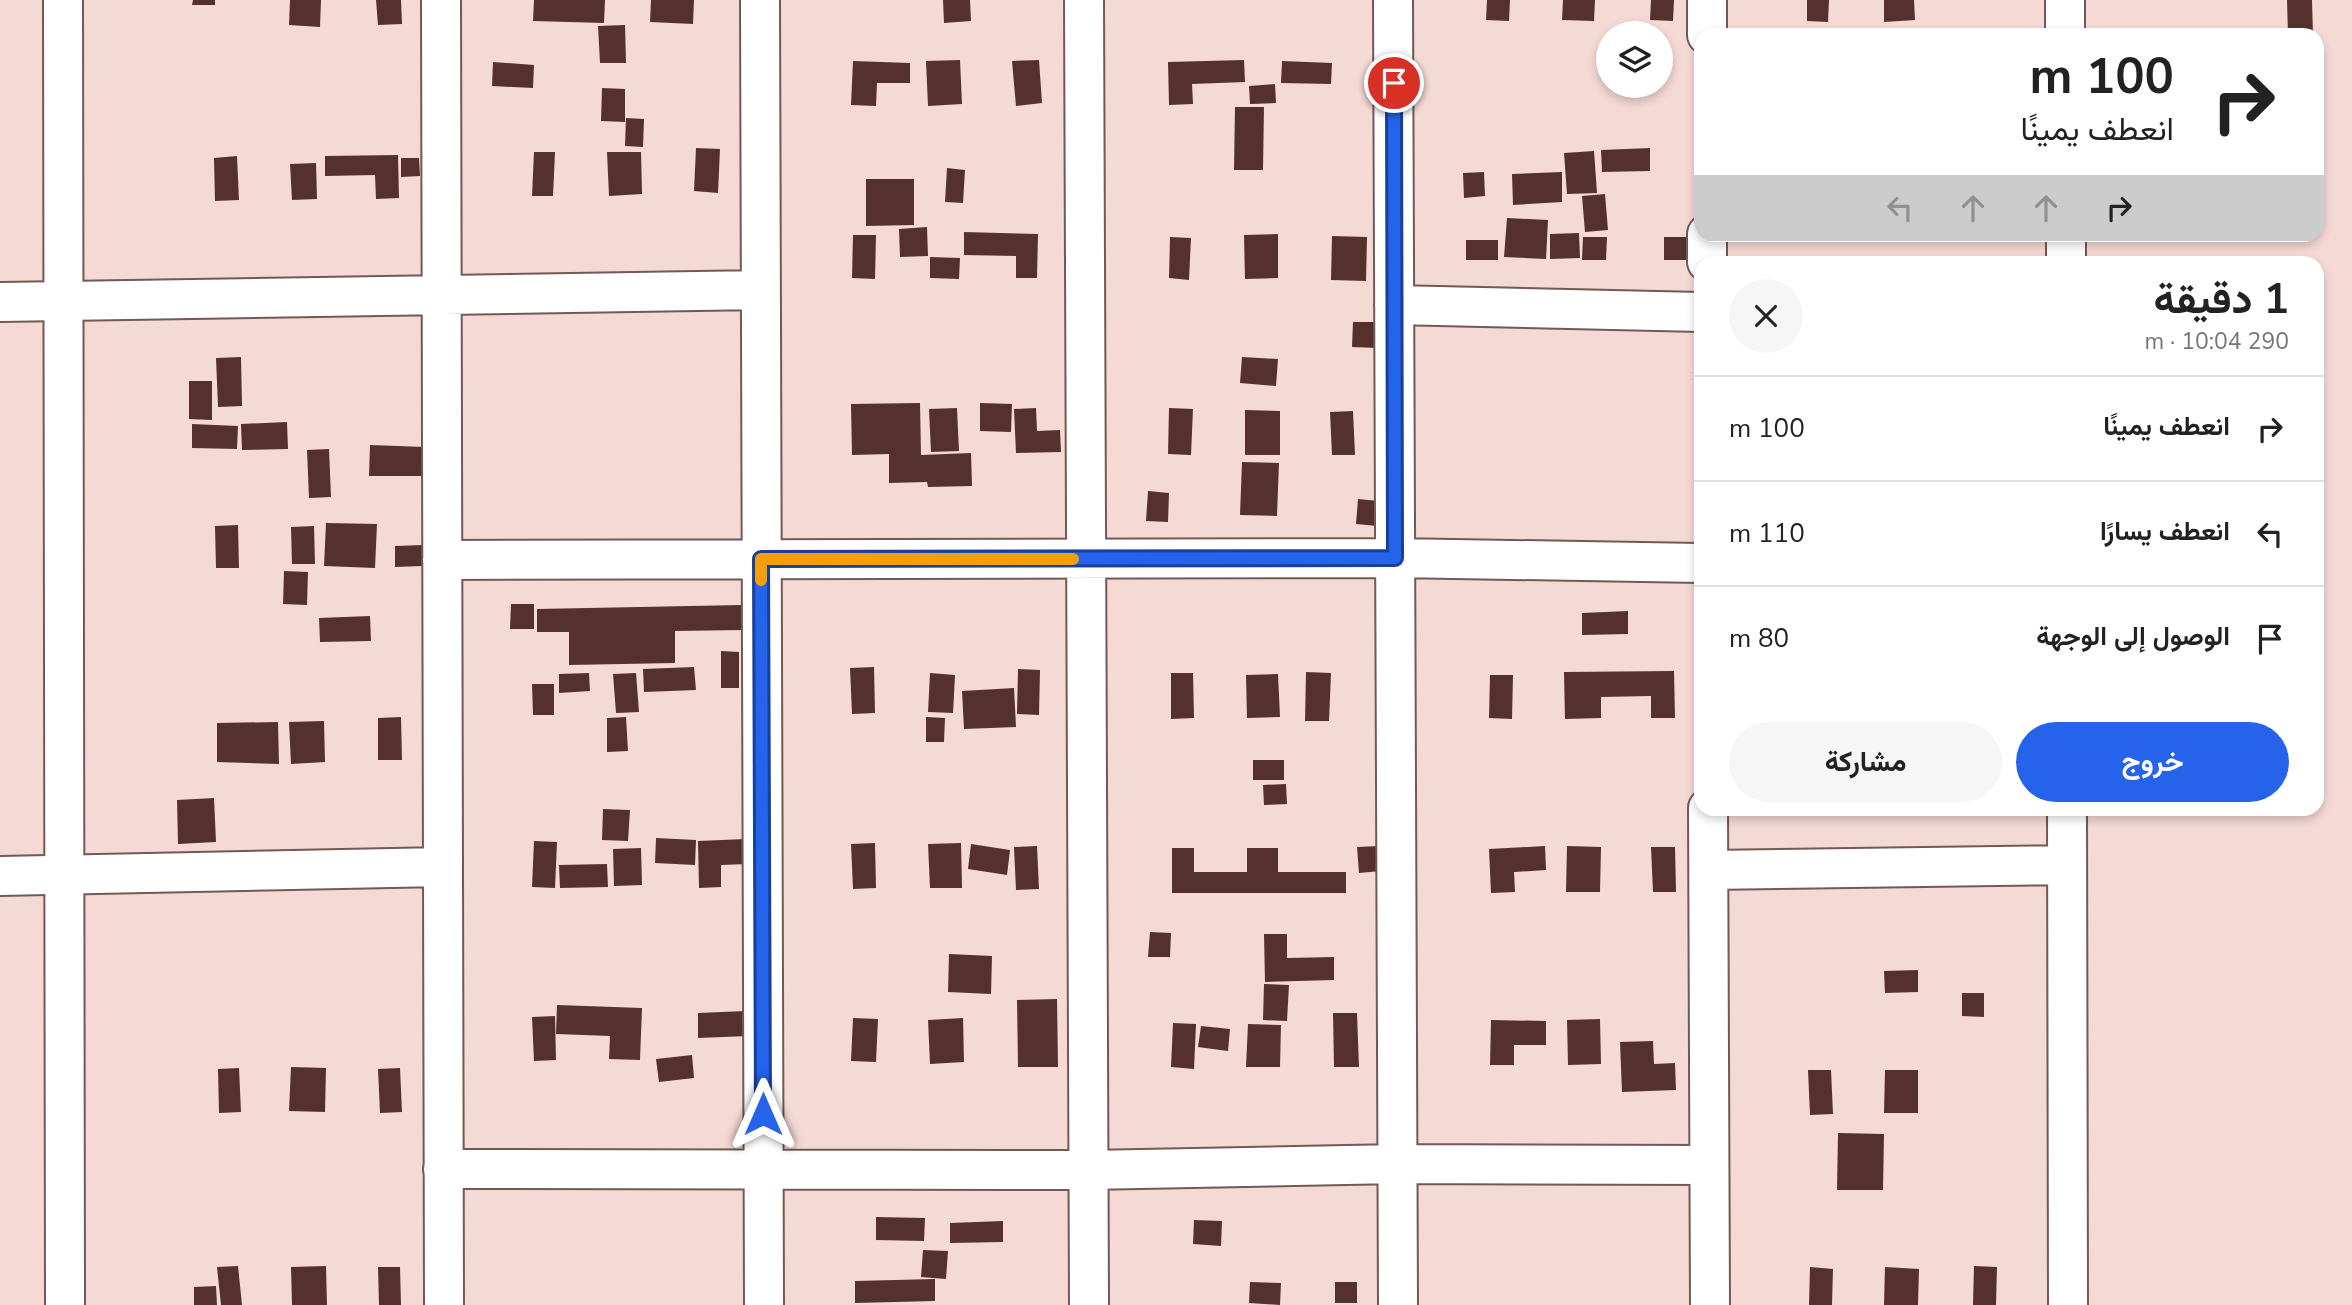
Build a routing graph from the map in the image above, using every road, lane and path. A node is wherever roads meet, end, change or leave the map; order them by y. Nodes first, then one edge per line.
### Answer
1 (63, 0) edge
2 (441, 0) edge
3 (760, 0) edge
4 (1084, 0) edge
5 (1393, 0) edge
6 (1707, 0) edge
7 (2065, 0) edge
8 (1707, 28) edge
9 (2065, 28) edge
10 (760, 290) junction
11 (441, 296) junction
12 (0, 302) edge
13 (62, 303) junction
14 (1394, 305) junction
15 (1694, 312) edge
16 (1086, 558) junction
17 (1395, 558) junction
18 (761, 559) junction
19 (442, 560) junction
20 (1694, 563) edge
21 (1708, 816) edge
22 (2067, 816) edge
23 (2067, 865) junction
24 (443, 867) junction
25 (1709, 870) junction
26 (0, 876) edge
27 (62, 877) junction
28 (1398, 1164) junction
29 (1709, 1165) junction
30 (443, 1169) junction
31 (763, 1170) junction
32 (1088, 1170) junction
33 (65, 1305) edge
34 (444, 1305) edge
35 (764, 1305) edge
36 (1088, 1305) edge
37 (1398, 1305) edge
38 (1710, 1305) edge
39 (2068, 1305) edge

1 - 13 street
2 - 11 street
3 - 10 street
4 - 16 street
5 - 14 street
6 - 8 street
7 - 9 street
10 - 11 street
10 - 18 street
11 - 13 street
11 - 19 street
12 - 13 street
13 - 27 street
14 - 15 street
14 - 17 street
16 - 17 street
16 - 18 street
16 - 32 street
17 - 20 street
17 - 28 street
18 - 19 street
18 - 31 street
19 - 24 street
21 - 25 street
22 - 23 street
23 - 25 street
23 - 39 street
24 - 27 street
24 - 30 street
25 - 29 street
26 - 27 street
27 - 33 street
28 - 29 street
28 - 32 street
28 - 37 street
29 - 38 street
30 - 31 street
30 - 34 street
31 - 32 street
31 - 35 street
32 - 36 street

